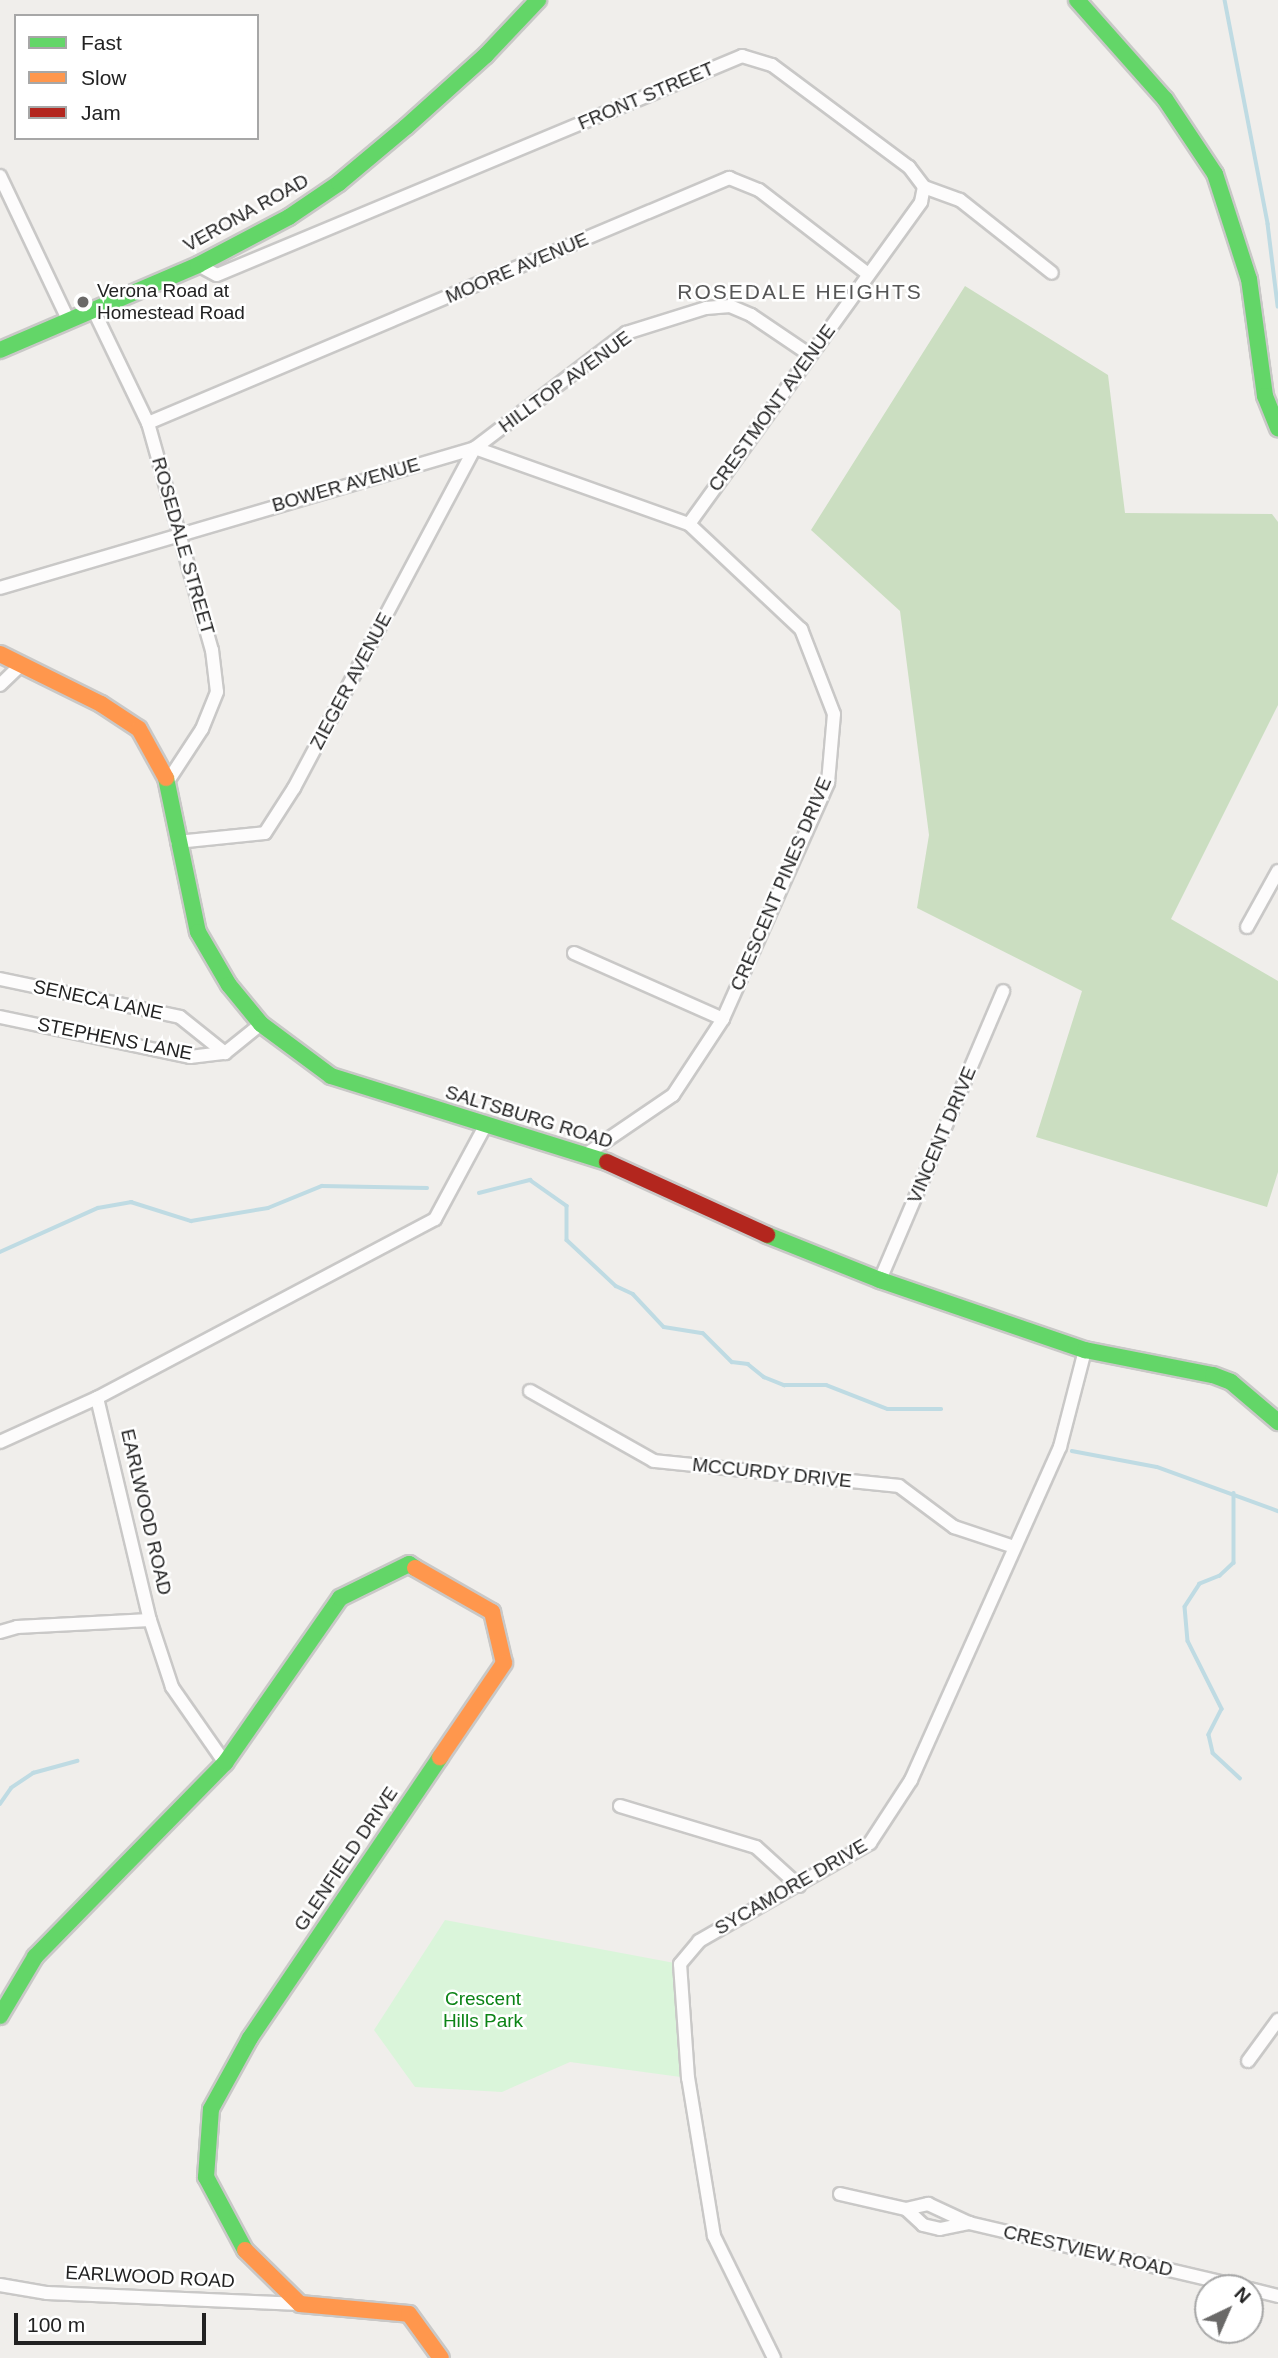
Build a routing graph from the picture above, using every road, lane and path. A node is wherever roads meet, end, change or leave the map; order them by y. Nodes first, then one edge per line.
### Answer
1 (538, 0) edge
2 (1077, 0) edge
3 (0, 176) edge
4 (925, 187) junction
5 (198, 265) junction
6 (869, 274) junction
7 (1052, 274) dead end
8 (94, 311) junction
9 (69, 321) junction
10 (0, 349) edge
11 (810, 355) junction
12 (148, 423) junction
13 (1278, 428) edge
14 (475, 447) junction
15 (689, 524) junction
16 (181, 533) junction
17 (0, 588) edge
18 (0, 654) edge
19 (21, 665) junction
20 (0, 685) edge
21 (167, 781) junction
22 (177, 842) junction
23 (1278, 872) edge
24 (1247, 927) dead end
25 (574, 953) dead end
26 (0, 979) edge
27 (1003, 990) dead end
28 (0, 1017) edge
29 (723, 1019) junction
30 (261, 1024) junction
31 (225, 1053) junction
32 (485, 1126) junction
33 (588, 1153) junction
34 (880, 1280) junction
35 (1085, 1350) junction
36 (530, 1391) dead end
37 (97, 1398) junction
38 (1278, 1422) edge
39 (0, 1441) edge
40 (1014, 1547) junction
41 (150, 1620) junction
42 (0, 1632) edge
43 (225, 1763) junction
44 (620, 1807) dead end
45 (799, 1886) junction
46 (0, 2016) edge
47 (1278, 2020) edge
48 (1248, 2061) dead end
49 (840, 2194) dead end
50 (906, 2209) junction
51 (970, 2223) junction
52 (1194, 2275) edge
53 (0, 2285) edge
54 (300, 2304) junction
55 (441, 2358) edge
56 (774, 2358) edge

1 - 5 street, VERONA ROAD
2 - 13 street
3 - 9 street
4 - 5 street, FRONT STREET
4 - 6 street, CRESTMONT AVENUE
4 - 7 street, FRONT STREET
5 - 8 street, VERONA ROAD
6 - 11 street, CRESTMONT AVENUE
6 - 12 street, MOORE AVENUE
8 - 9 street, VERONA ROAD
8 - 12 street, ROSEDALE STREET
9 - 10 street, VERONA ROAD
11 - 14 street, HILLTOP AVENUE
11 - 15 street, CRESTMONT AVENUE
12 - 16 street, ROSEDALE STREET
14 - 15 street
14 - 16 street, BOWER AVENUE
14 - 22 street, ZIEGER AVENUE
15 - 29 street, CRESCENT PINES DRIVE
16 - 17 street, BOWER AVENUE
16 - 21 street, ROSEDALE STREET
18 - 19 street, SALTSBURG ROAD
19 - 20 street
19 - 21 street, SALTSBURG ROAD
21 - 22 street, SALTSBURG ROAD
22 - 30 street, SALTSBURG ROAD
23 - 24 street
25 - 29 street
26 - 31 street, SENECA LANE
27 - 34 street, VINCENT DRIVE
28 - 31 street, STEPHENS LANE
29 - 33 street, CRESCENT PINES DRIVE
30 - 31 street
30 - 32 street, SALTSBURG ROAD
32 - 33 street, SALTSBURG ROAD
32 - 37 street
33 - 34 street, SALTSBURG ROAD
34 - 35 street, SALTSBURG ROAD
35 - 38 street, SALTSBURG ROAD
35 - 40 street, SYCAMORE DRIVE
36 - 40 street, MCCURDY DRIVE
37 - 39 street
37 - 41 street, EARLWOOD ROAD
40 - 45 street, SYCAMORE DRIVE
41 - 42 street
41 - 43 street, EARLWOOD ROAD
43 - 46 street
43 - 54 street, GLENFIELD DRIVE
44 - 45 street
45 - 56 street, SYCAMORE DRIVE
47 - 48 street
49 - 50 street, CRESTVIEW ROAD
50 - 51 street, CRESTVIEW ROAD
50 - 51 street, CRESTVIEW ROAD
51 - 52 street, CRESTVIEW ROAD
53 - 54 street, EARLWOOD ROAD
54 - 55 street

